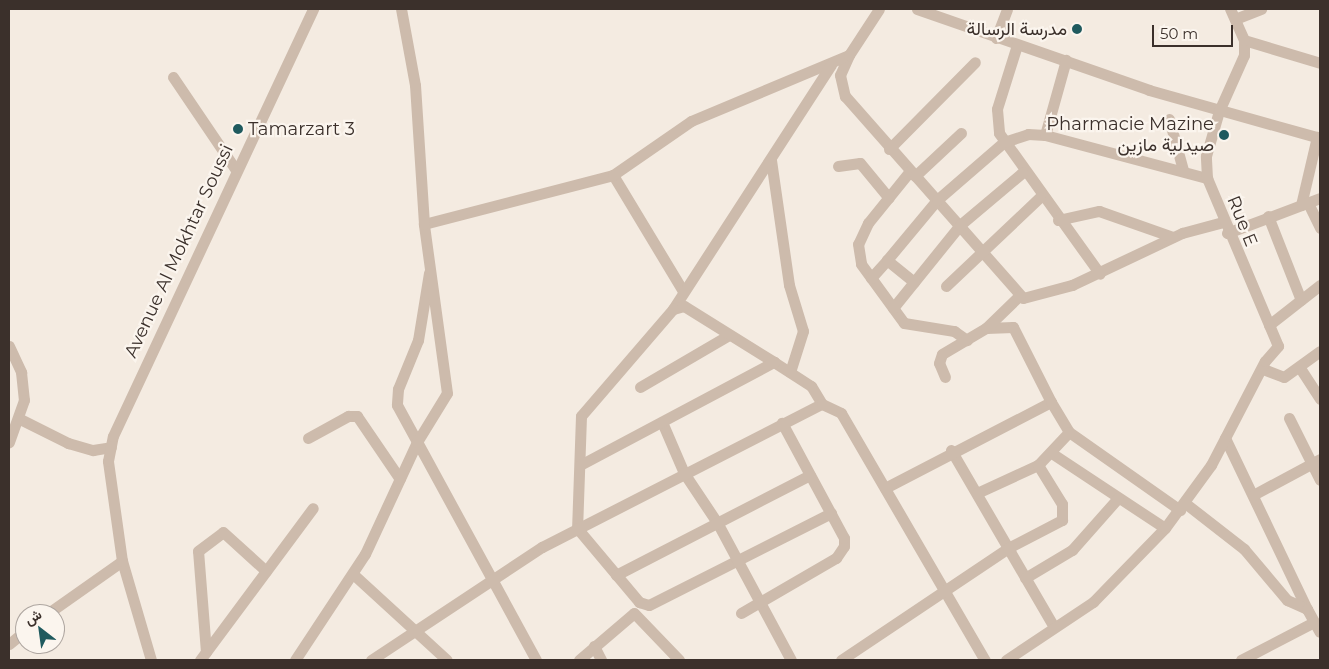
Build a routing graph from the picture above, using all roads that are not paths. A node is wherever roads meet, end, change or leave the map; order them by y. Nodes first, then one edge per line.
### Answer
1 (313, 9) edge
2 (401, 9) edge
3 (879, 9) edge
4 (917, 9) edge
5 (1006, 9) edge
6 (1261, 9) edge
7 (1232, 14) edge
8 (996, 38) junction
9 (1244, 40) junction
10 (1017, 45) junction
11 (849, 55) junction
12 (1066, 60) junction
13 (975, 62) dead end
14 (1320, 63) edge
15 (831, 64) junction
16 (173, 77) dead end
17 (1218, 111) junction
18 (1169, 119) dead end
19 (961, 133) dead end
20 (1045, 135) junction
21 (1319, 138) edge
22 (1004, 142) junction
23 (889, 149) junction
24 (771, 160) junction
25 (838, 166) dead end
26 (236, 170) junction
27 (1183, 170) junction
28 (1023, 172) junction
29 (913, 174) junction
30 (613, 175) junction
31 (1207, 178) junction
32 (1040, 197) junction
33 (889, 198) junction
34 (1320, 198) edge
35 (937, 200) junction
36 (1304, 204) junction
37 (1268, 216) junction
38 (1058, 220) junction
39 (424, 224) junction
40 (960, 225) junction
41 (1225, 227) junction
42 (1320, 228) edge
43 (1173, 237) junction
44 (984, 253) junction
45 (887, 260) junction
46 (430, 261) junction
47 (1100, 274) junction
48 (871, 278) junction
49 (914, 282) junction
50 (1320, 285) edge
51 (946, 286) dead end
52 (683, 291) junction
53 (1020, 295) junction
54 (1301, 300) junction
55 (893, 308) junction
56 (673, 309) junction
57 (1270, 325) junction
58 (986, 328) junction
59 (729, 335) junction
60 (967, 340) junction
61 (9, 346) edge
62 (1320, 351) edge
63 (774, 362) junction
64 (1300, 368) junction
65 (1262, 369) junction
66 (790, 372) junction
67 (945, 377) dead end
68 (1317, 386) edge
69 (640, 387) dead end
70 (1320, 399) edge
71 (1051, 402) junction
72 (822, 404) junction
73 (1288, 418) dead end
74 (20, 419) junction
75 (662, 422) junction
76 (782, 423) junction
77 (1069, 432) junction
78 (308, 438) dead end
79 (1225, 438) junction
80 (9, 442) edge
81 (417, 442) junction
82 (111, 447) junction
83 (951, 450) junction
84 (1053, 454) junction
85 (1316, 461) edge
86 (580, 465) junction
87 (1038, 465) junction
88 (684, 473) junction
89 (810, 475) junction
90 (400, 479) junction
91 (1320, 480) edge
92 (885, 488) junction
93 (977, 493) junction
94 (1253, 495) junction
95 (1118, 498) junction
96 (1182, 506) junction
97 (313, 508) dead end
98 (831, 513) junction
99 (718, 524) junction
100 (577, 528) junction
101 (1165, 528) junction
102 (1008, 548) junction
103 (122, 561) junction
104 (738, 562) junction
105 (266, 571) junction
106 (353, 574) junction
107 (616, 575) junction
108 (489, 578) junction
109 (1025, 578) junction
110 (947, 591) junction
111 (760, 603) junction
112 (62, 604) edge
113 (1307, 609) junction
114 (741, 613) dead end
115 (1053, 625) junction
116 (1318, 627) edge
117 (415, 630) junction
118 (594, 646) junction
119 (203, 656) edge
120 (151, 660) edge
121 (295, 660) edge
122 (371, 660) edge
123 (447, 660) edge
124 (536, 660) edge
125 (579, 660) edge
126 (601, 660) edge
127 (679, 660) edge
128 (792, 660) edge
129 (841, 660) edge
130 (985, 660) edge
131 (1006, 660) edge
132 (1241, 660) edge

1 - 26 street, Avenue Al Mokhtar Soussi
2 - 39 street
3 - 11 street
4 - 8 street
5 - 8 street
6 - 7 street
7 - 9 street
8 - 10 street
9 - 14 street
9 - 17 street, Rue E
10 - 12 street
10 - 22 street
11 - 15 street
11 - 23 street
12 - 17 street
12 - 20 street
13 - 23 street
15 - 24 street
15 - 30 street
16 - 26 street
17 - 21 street
17 - 31 street, Rue E
18 - 27 street
19 - 29 street
20 - 22 street
20 - 27 street
21 - 36 street
22 - 28 street
22 - 35 street
23 - 29 street
24 - 52 street
24 - 66 street
25 - 33 street
26 - 82 street, Avenue Al Mokhtar Soussi
27 - 31 street
28 - 32 street
28 - 40 street
29 - 33 street
29 - 35 street
30 - 39 street
30 - 52 street
31 - 41 street, Rue E
32 - 38 street
32 - 44 street
33 - 48 street
34 - 36 street
35 - 40 street
35 - 45 street
36 - 37 street
36 - 42 street
37 - 41 street
37 - 54 street
38 - 43 street
38 - 47 street
39 - 46 street
40 - 44 street
40 - 49 street
41 - 43 street
41 - 57 street, Rue E
43 - 47 street
44 - 51 street
44 - 53 street
45 - 48 street
45 - 49 street
46 - 81 street
46 - 81 street
47 - 53 street
48 - 55 street
49 - 55 street
50 - 54 street
52 - 56 street
53 - 58 street
54 - 57 street
55 - 60 street
56 - 59 street
56 - 86 street
57 - 65 street, Rue E
58 - 60 street
58 - 71 street
59 - 63 street
59 - 69 street
60 - 67 street
61 - 74 street
62 - 64 street
63 - 66 street
63 - 75 street
64 - 65 street
64 - 68 street
65 - 79 street
66 - 72 street
68 - 70 street
71 - 77 street
71 - 83 street
72 - 76 street
72 - 92 street
73 - 85 street
74 - 80 street
74 - 82 street
75 - 86 street
75 - 88 street
76 - 88 street
76 - 89 street
77 - 84 street
77 - 96 street
78 - 90 street
79 - 94 street
79 - 96 street
81 - 90 street
81 - 108 street
82 - 103 street, Avenue Al Mokhtar Soussi
83 - 92 street
83 - 93 street
84 - 87 street
84 - 95 street
85 - 91 street
85 - 94 street
86 - 100 street
87 - 93 street
87 - 102 street
88 - 99 street
88 - 100 street
89 - 98 street
89 - 99 street
90 - 106 street
92 - 110 street
93 - 102 street
94 - 113 street
95 - 101 street
95 - 109 street
96 - 101 street
96 - 113 street
97 - 105 street
98 - 104 street
98 - 111 street
99 - 104 street
99 - 107 street
100 - 107 street
100 - 108 street
101 - 115 street
102 - 109 street
102 - 110 street
103 - 112 street
103 - 120 street, Avenue Al Mokhtar Soussi
104 - 107 street
104 - 111 street
105 - 119 street
105 - 119 street
106 - 117 street
106 - 121 street
108 - 117 street
108 - 124 street
109 - 115 street
110 - 129 street
110 - 130 street
111 - 114 street
111 - 128 street
113 - 116 street
115 - 131 street
116 - 132 street
117 - 122 street
117 - 123 street
118 - 125 street
118 - 126 street
118 - 127 street

